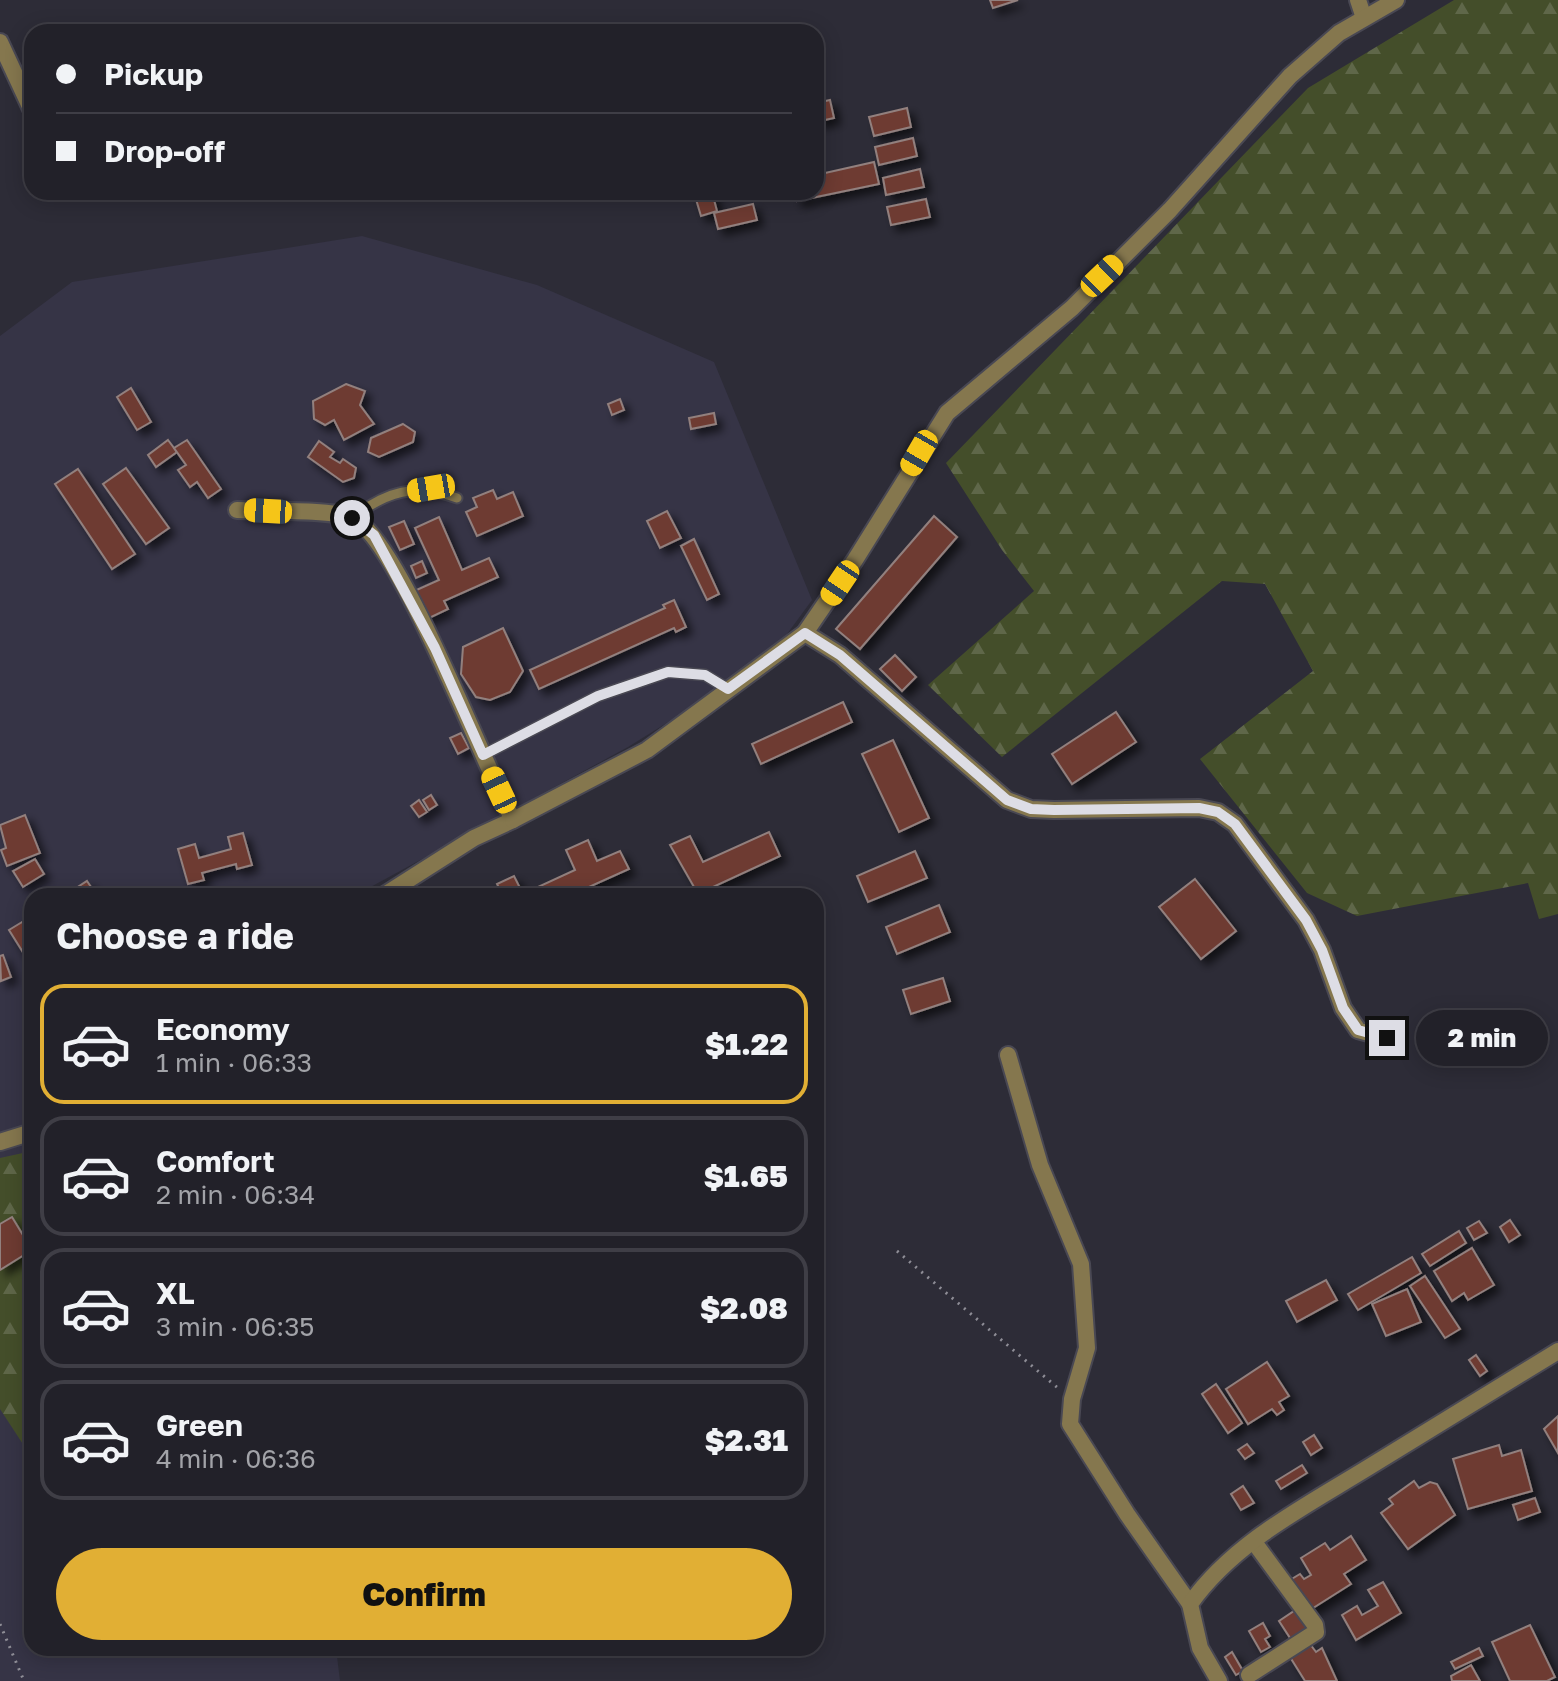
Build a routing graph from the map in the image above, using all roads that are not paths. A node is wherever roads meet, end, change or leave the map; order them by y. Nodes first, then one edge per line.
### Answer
1 (1358, 0) edge
2 (1396, 0) edge
3 (1364, 18) junction
4 (0, 42) edge
5 (24, 94) edge
6 (457, 498) dead end
7 (237, 510) dead end
8 (352, 518) junction
9 (805, 633) junction
10 (728, 689) junction
11 (483, 755) junction
12 (513, 820) junction
13 (396, 888) edge
14 (1387, 1038) dead end
15 (1008, 1055) dead end
16 (24, 1134) edge
17 (0, 1142) edge
18 (1558, 1351) edge
19 (1254, 1542) junction
20 (1190, 1604) junction
21 (1249, 1675) dead end
22 (1219, 1681) edge

1 - 3 street
2 - 3 street
3 - 9 street
4 - 5 street
6 - 8 lane
7 - 8 street
8 - 11 street
9 - 10 street
9 - 14 street
10 - 11 lane
10 - 12 street
11 - 12 street
12 - 13 street
15 - 20 street
16 - 17 street
18 - 19 street
19 - 20 street
19 - 21 street
20 - 22 street

